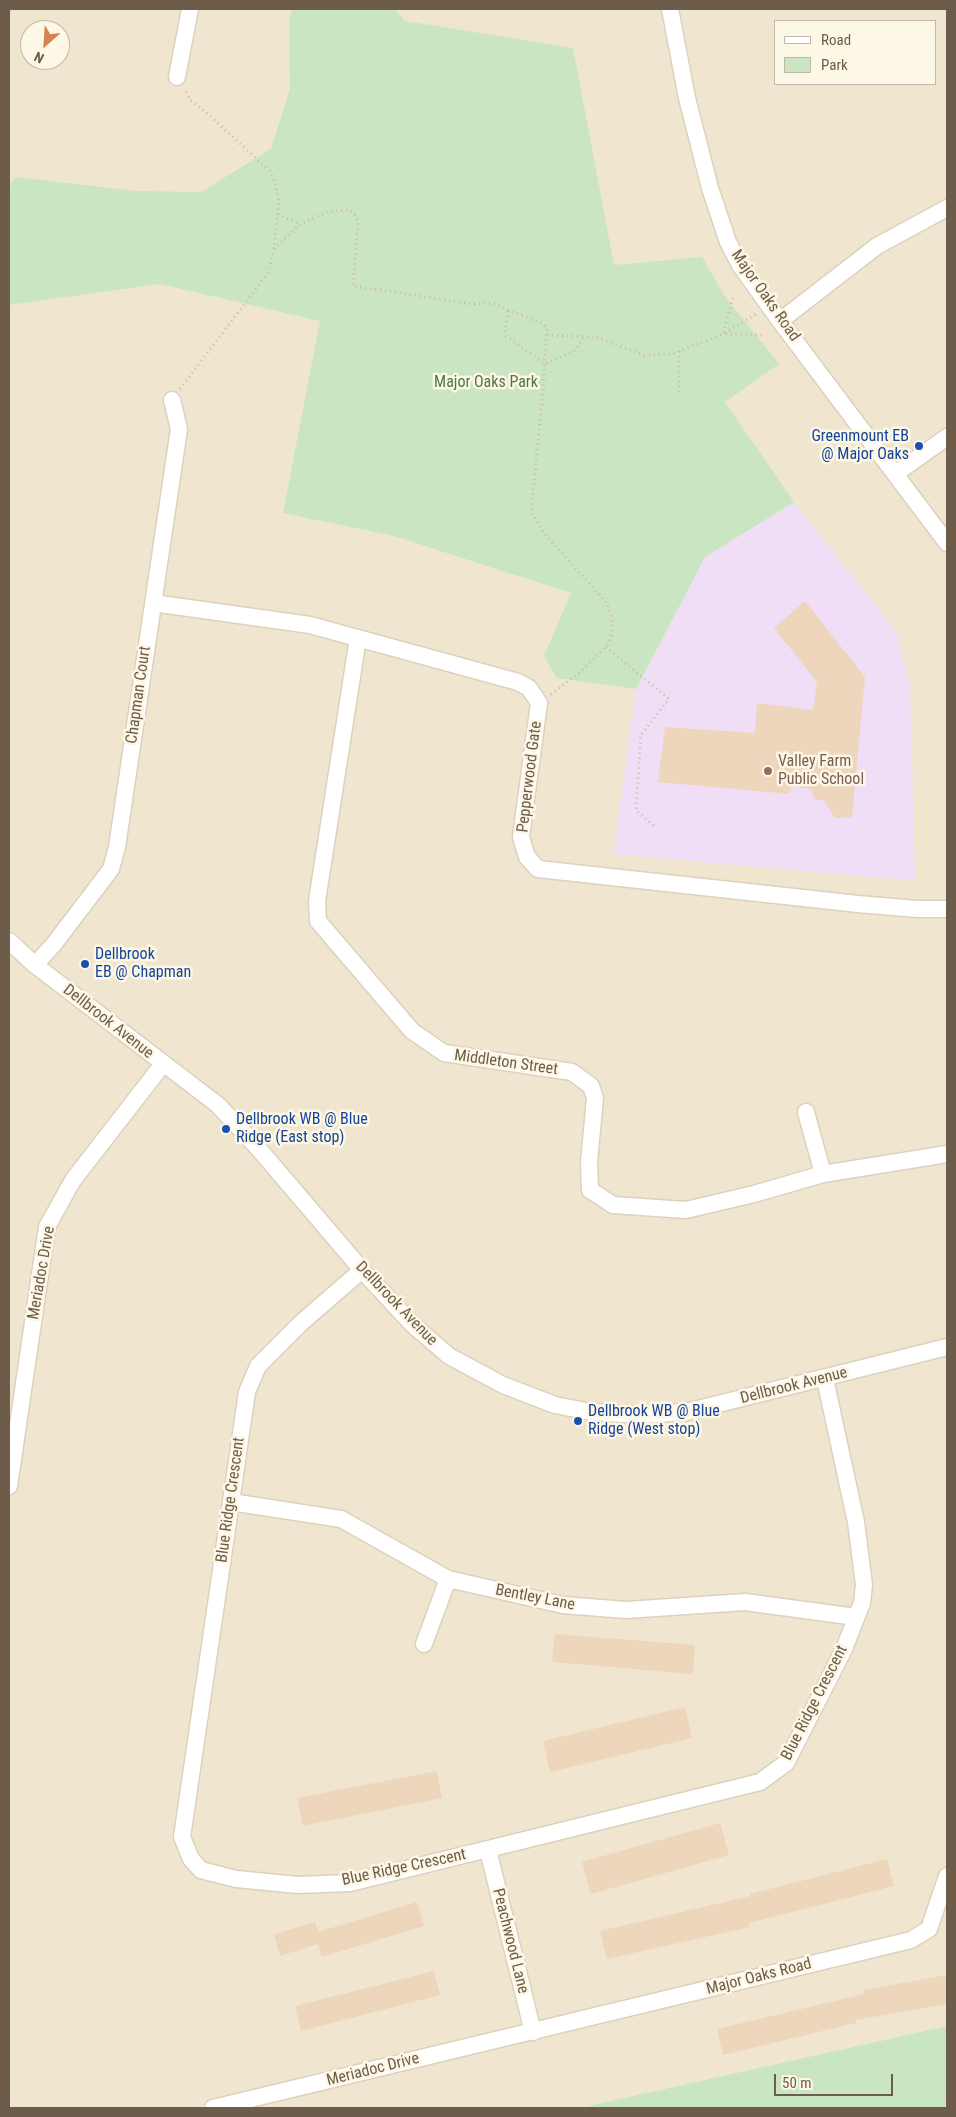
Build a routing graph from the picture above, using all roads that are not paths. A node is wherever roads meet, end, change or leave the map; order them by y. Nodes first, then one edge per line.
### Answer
1 (190, 9) edge
2 (670, 9) edge
3 (177, 77) road end
4 (947, 208) edge
5 (780, 321) junction
6 (172, 400) road end
7 (947, 437) edge
8 (895, 474) junction
9 (947, 542) edge
10 (153, 603) junction
11 (358, 638) junction
12 (947, 909) edge
13 (9, 942) edge
14 (35, 965) junction
15 (163, 1064) junction
16 (806, 1112) dead end
17 (947, 1154) edge
18 (823, 1174) junction
19 (362, 1270) junction
20 (947, 1347) edge
21 (825, 1379) junction
22 (16, 1386) edge
23 (9, 1486) edge
24 (231, 1502) junction
25 (448, 1579) junction
26 (856, 1618) junction
27 (424, 1644) dead end
28 (488, 1850) junction
29 (947, 1876) edge
30 (533, 2032) junction
31 (213, 2108) edge

1 - 3 street
2 - 5 street, Major Oaks Road
4 - 5 street
5 - 8 street, Major Oaks Road
6 - 10 street, Chapman Court
7 - 8 street
8 - 9 street, Major Oaks Road
10 - 11 street, Pepperwood Gate
10 - 14 street, Chapman Court
11 - 12 street, Pepperwood Gate
11 - 18 street, Middleton Street
13 - 14 street, Dellbrook Avenue
14 - 15 street, Dellbrook Avenue
15 - 19 street, Dellbrook Avenue
15 - 22 street, Meriadoc Drive
16 - 18 street
17 - 18 street, Middleton Street
19 - 21 street, Dellbrook Avenue
19 - 24 street, Blue Ridge Crescent
20 - 21 street, Dellbrook Avenue
21 - 26 street, Blue Ridge Crescent
22 - 23 street, Meriadoc Drive
24 - 25 street, Bentley Lane
24 - 28 street, Blue Ridge Crescent
25 - 26 street, Bentley Lane
25 - 27 street
26 - 28 street, Blue Ridge Crescent
28 - 30 street, Peachwood Lane
29 - 30 street, Major Oaks Road
30 - 31 street, Meriadoc Drive

